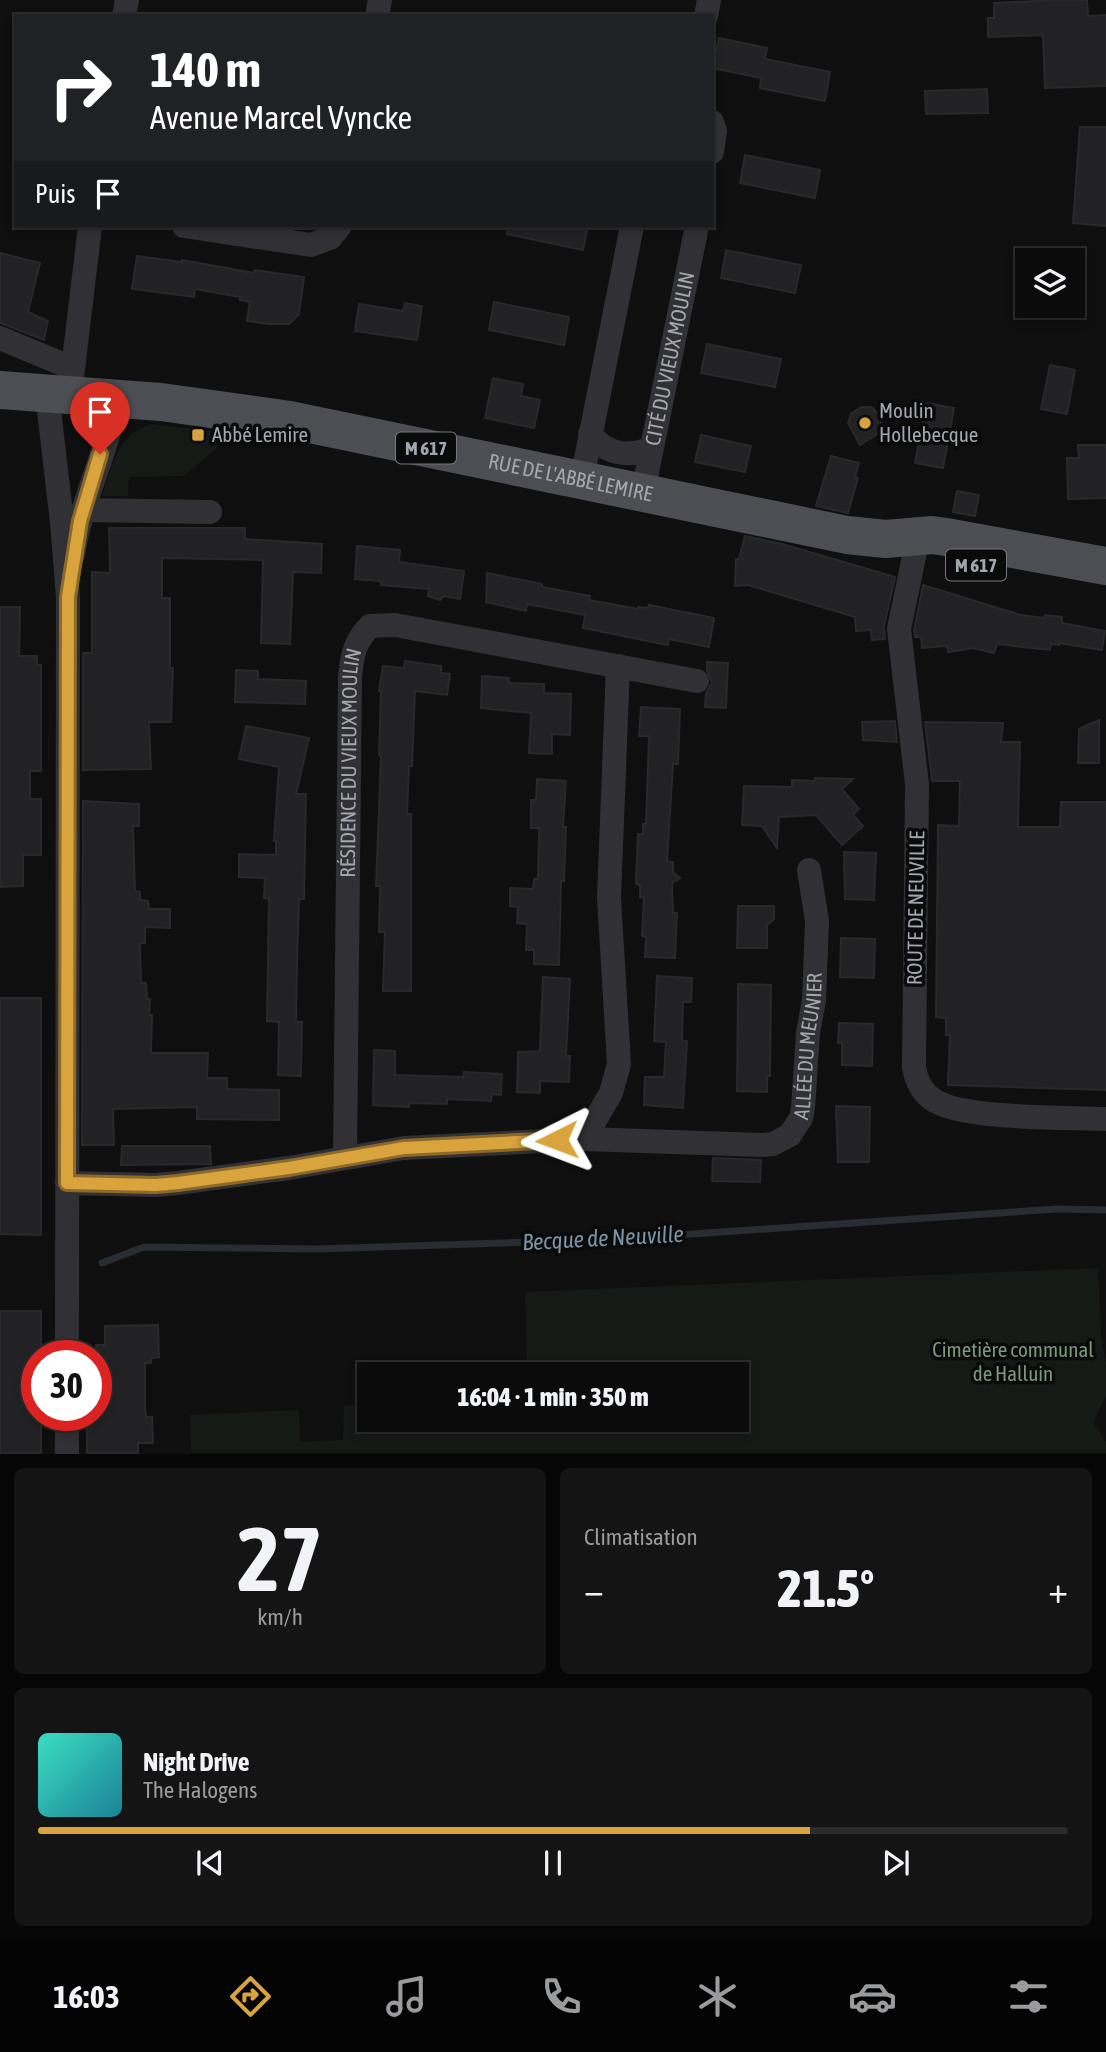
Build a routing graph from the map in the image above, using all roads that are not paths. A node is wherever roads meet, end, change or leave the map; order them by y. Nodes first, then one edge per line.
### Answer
1 (90, 228) edge
2 (197, 228) edge
3 (338, 228) edge
4 (632, 228) edge
5 (697, 228) edge
6 (0, 338) edge
7 (63, 385) junction
8 (0, 390) edge
9 (117, 398) junction
10 (590, 434) junction
11 (651, 449) junction
12 (582, 479) junction
13 (643, 492) junction
14 (83, 510) junction
15 (211, 512) dead end
16 (917, 545) junction
17 (1106, 566) edge
18 (1106, 589) edge
19 (68, 597) junction
20 (618, 666) junction
21 (697, 681) dead end
22 (809, 870) dead end
23 (1106, 1119) edge
24 (584, 1139) junction
25 (345, 1157) junction
26 (67, 1183) junction
27 (67, 1340) edge
28 (67, 1431) edge
29 (67, 1454) edge

1 - 7 street
2 - 3 street
4 - 10 street
5 - 11 street, CITÉ DU VIEUX MOULIN
6 - 7 street
7 - 8 main road, RUE DE L'ABBÉ LEMIRE / M 617
7 - 9 main road, RUE DE L'ABBÉ LEMIRE / M 617
7 - 19 street
9 - 12 main road, RUE DE L'ABBÉ LEMIRE / M 617
9 - 14 street
10 - 11 street
10 - 12 street
11 - 13 street, CITÉ DU VIEUX MOULIN
12 - 13 main road, RUE DE L'ABBÉ LEMIRE / M 617
13 - 16 main road, RUE DE L'ABBÉ LEMIRE / M 617
14 - 15 street
14 - 19 street
16 - 17 main road, RUE DE L'ABBÉ LEMIRE / M 617
16 - 18 main road, RUE DE L'ABBÉ LEMIRE / M 617
16 - 23 street, ROUTE DE NEUVILLE
19 - 26 street
20 - 21 street, RÉSIDENCE DU VIEUX MOULIN
20 - 24 street
20 - 25 street, RÉSIDENCE DU VIEUX MOULIN
22 - 24 street, ALLÉE DU MEUNIER
24 - 25 street
25 - 26 street
26 - 27 street
28 - 29 street

